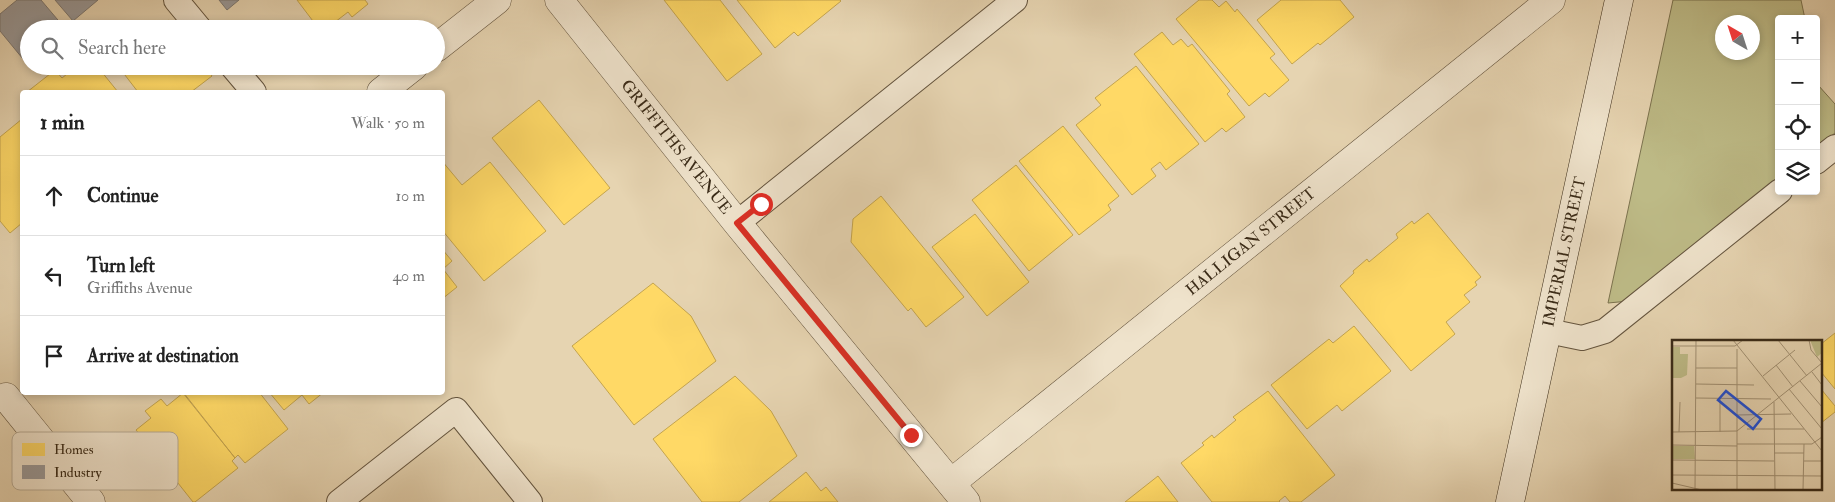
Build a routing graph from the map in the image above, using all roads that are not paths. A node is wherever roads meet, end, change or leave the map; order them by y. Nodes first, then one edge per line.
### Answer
1 (176, 0) edge
2 (498, 0) edge
3 (559, 0) edge
4 (1015, 0) edge
5 (1551, 0) edge
6 (1619, 0) edge
7 (193, 20) edge
8 (445, 41) edge
9 (240, 75) edge
10 (403, 75) edge
11 (252, 90) edge
12 (384, 90) edge
13 (1835, 147) edge
14 (1820, 159) edge
15 (1775, 195) edge
16 (737, 223) junction
17 (1548, 331) junction
18 (10, 394) edge
19 (38, 432) edge
20 (81, 490) edge
21 (958, 492) edge
22 (90, 502) edge
23 (339, 502) edge
24 (530, 502) edge
25 (1510, 502) edge

1 - 7 lane
2 - 8 street
3 - 16 street, GRIFFITHS AVENUE
4 - 16 lane
5 - 21 street, HALLIGAN STREET
6 - 17 street, IMPERIAL STREET
9 - 11 lane
10 - 12 street
13 - 14 lane
15 - 17 lane
16 - 21 street, GRIFFITHS AVENUE
17 - 25 street, IMPERIAL STREET
18 - 19 street
20 - 22 street
23 - 24 lane

